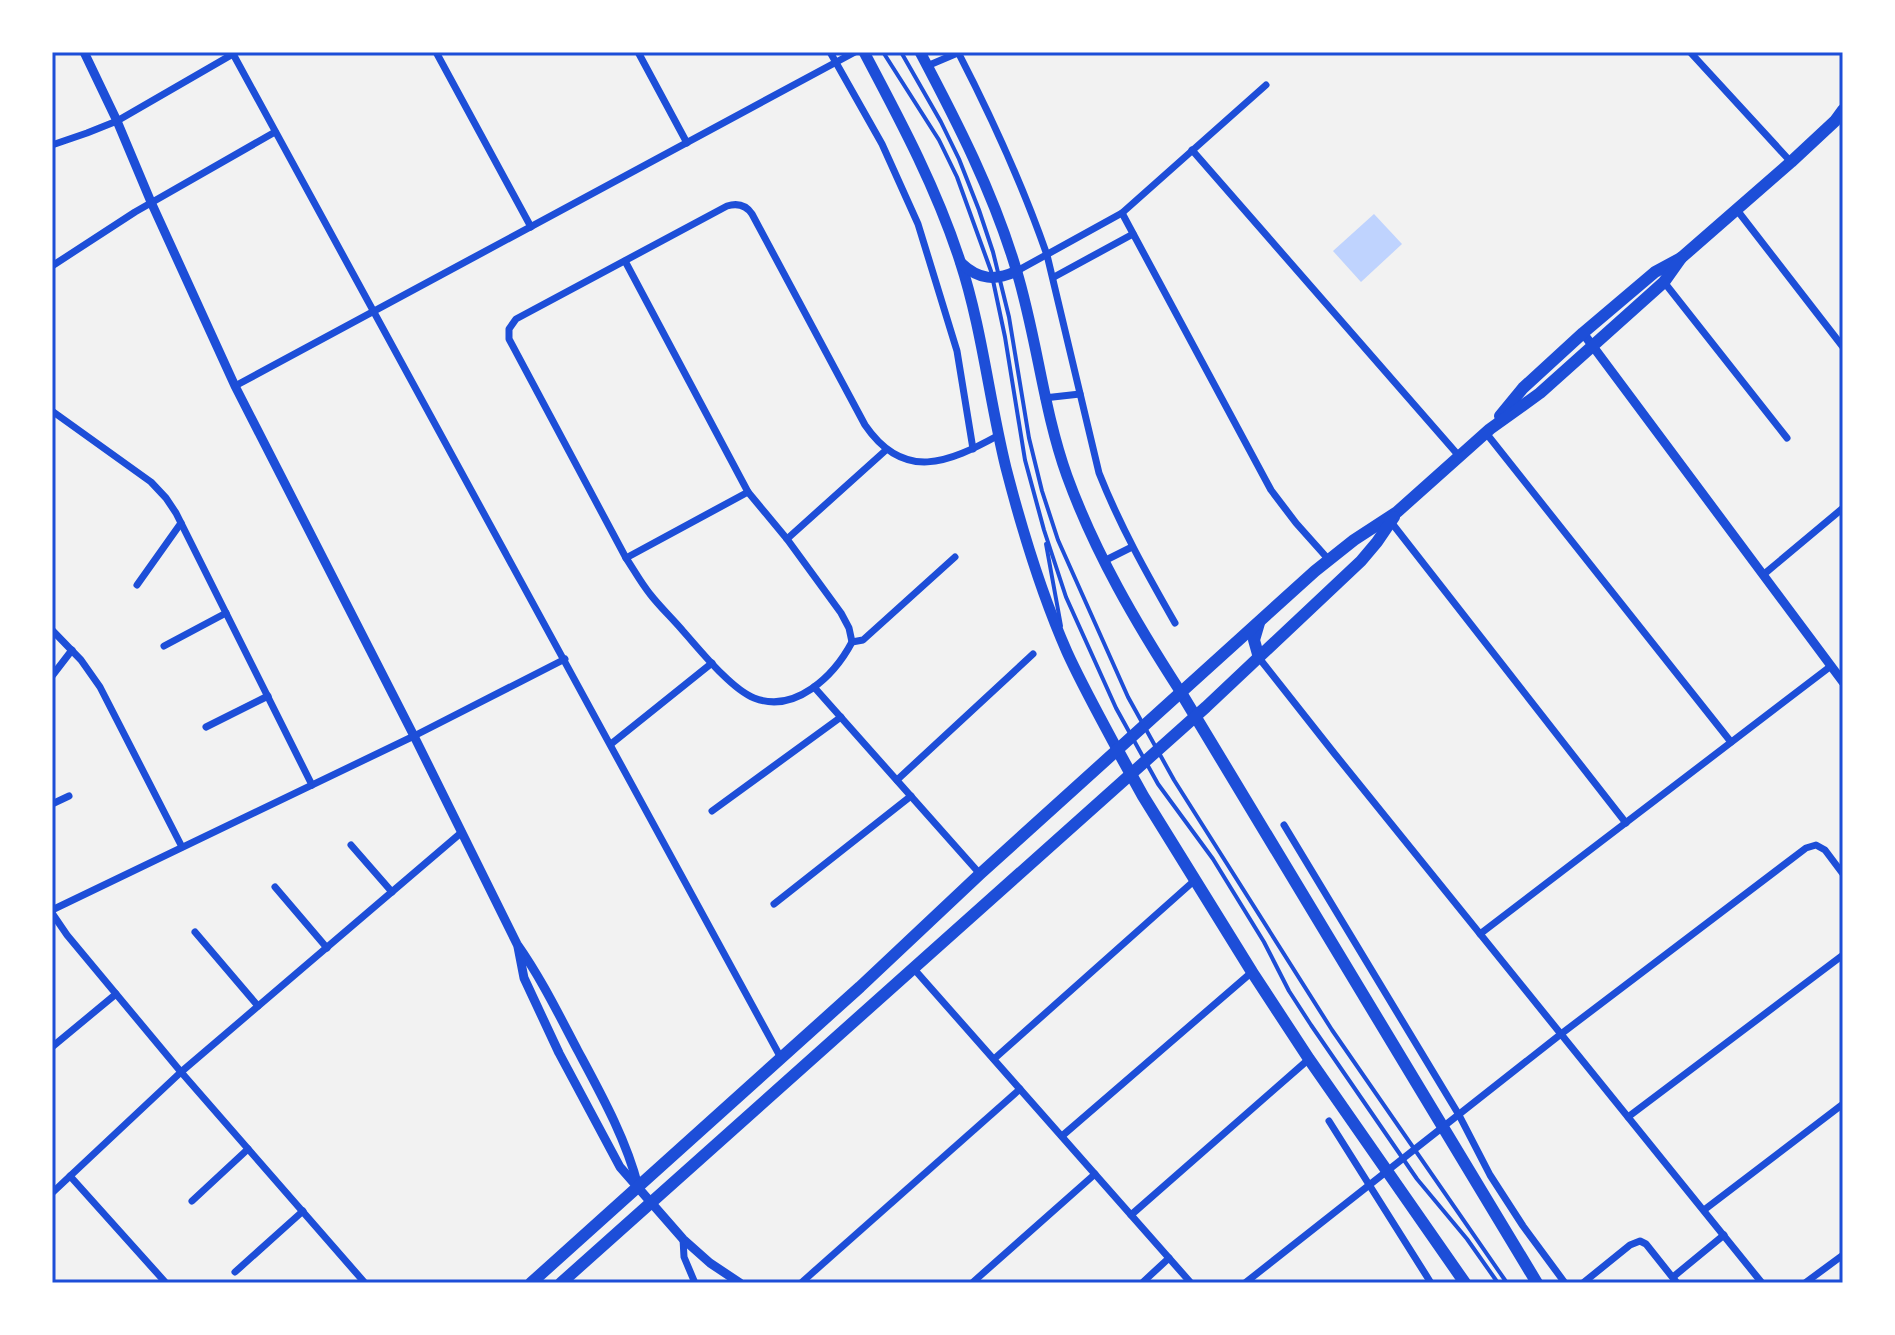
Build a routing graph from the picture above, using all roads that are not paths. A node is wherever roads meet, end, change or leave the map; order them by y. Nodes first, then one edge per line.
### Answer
1 (84, 52) edge
2 (436, 52) edge
3 (638, 52) edge
4 (830, 52) edge
5 (855, 52) edge
6 (864, 52) edge
7 (883, 52) edge
8 (901, 52) edge
9 (920, 52) edge
10 (959, 52) edge
11 (1690, 52) edge
12 (233, 53) edge
13 (836, 62) junction
14 (927, 66) junction
15 (1266, 85) dead end
16 (1840, 116) edge
17 (117, 121) junction
18 (275, 132) junction
19 (687, 143) junction
20 (52, 145) edge
21 (1192, 150) junction
22 (1791, 162) junction
23 (151, 202) junction
24 (1737, 210) junction
25 (1122, 213) junction
26 (531, 227) junction
27 (1133, 234) junction
28 (1047, 255) junction
29 (1681, 258) junction
30 (625, 261) junction
31 (961, 263) junction
32 (52, 266) edge
33 (1017, 271) junction
34 (1054, 277) junction
35 (997, 278) junction
36 (1664, 282) junction
37 (374, 312) junction
38 (1583, 333) junction
39 (1593, 347) junction
40 (1843, 347) edge
41 (235, 386) junction
42 (1080, 394) junction
43 (1044, 398) junction
44 (52, 411) edge
45 (1488, 431) junction
46 (999, 435) junction
47 (1787, 438) dead end
48 (973, 449) junction
49 (886, 450) junction
50 (1459, 456) junction
51 (748, 492) junction
52 (1843, 508) edge
53 (1394, 517) junction
54 (181, 523) junction
55 (1044, 530) junction
56 (787, 539) junction
57 (1132, 547) junction
58 (955, 557) dead end
59 (626, 558) junction
60 (1329, 560) junction
61 (1104, 561) junction
62 (1763, 575) junction
63 (137, 585) dead end
64 (226, 613) junction
65 (1260, 620) junction
66 (1175, 623) dead end
67 (52, 630) edge
68 (852, 642) junction
69 (1064, 645) junction
70 (164, 646) dead end
71 (72, 650) junction
72 (1033, 654) dead end
73 (1259, 658) junction
74 (565, 659) junction
75 (712, 663) junction
76 (1831, 666) junction
77 (52, 676) edge
78 (1843, 682) edge
79 (814, 687) junction
80 (1180, 691) junction
81 (268, 696) junction
82 (1196, 716) junction
83 (841, 717) junction
84 (1142, 725) junction
85 (206, 727) dead end
86 (414, 736) junction
87 (1131, 736) junction
88 (1731, 742) junction
89 (611, 744) junction
90 (1117, 749) junction
91 (1157, 751) junction
92 (1145, 761) junction
93 (1131, 774) junction
94 (897, 780) junction
95 (312, 785) junction
96 (69, 796) dead end
97 (911, 796) junction
98 (52, 804) edge
99 (712, 811) dead end
100 (1626, 823) junction
101 (1284, 825) dead end
102 (462, 832) junction
103 (351, 845) dead end
104 (182, 847) junction
105 (980, 874) junction
106 (1843, 874) edge
107 (1195, 880) junction
108 (275, 887) dead end
109 (392, 892) junction
110 (774, 904) dead end
111 (52, 911) edge
112 (195, 932) dead end
113 (1480, 934) junction
114 (517, 944) junction
115 (327, 948) junction
116 (1843, 955) edge
117 (914, 969) junction
118 (1252, 972) junction
119 (116, 994) junction
120 (258, 1006) junction
121 (1561, 1034) junction
122 (52, 1047) edge
123 (781, 1058) junction
124 (994, 1059) junction
125 (1309, 1059) junction
126 (181, 1072) junction
127 (1020, 1089) junction
128 (779, 1090) junction
129 (1843, 1104) edge
130 (1459, 1115) junction
131 (1628, 1117) junction
132 (1329, 1121) dead end
133 (1443, 1128) junction
134 (1062, 1136) junction
135 (248, 1149) junction
136 (1415, 1150) junction
137 (1403, 1160) junction
138 (1388, 1172) junction
139 (1095, 1174) junction
140 (70, 1176) junction
141 (638, 1186) junction
142 (1369, 1186) junction
143 (52, 1193) edge
144 (192, 1201) dead end
145 (652, 1203) junction
146 (1704, 1210) junction
147 (303, 1211) junction
148 (1131, 1215) junction
149 (1724, 1235) junction
150 (683, 1239) junction
151 (1517, 1250) junction
152 (1843, 1255) edge
153 (1169, 1258) junction
154 (235, 1272) dead end
155 (359, 1276) junction
156 (1675, 1280) edge
157 (166, 1283) edge
158 (351, 1283) edge
159 (365, 1283) edge
160 (531, 1283) edge
161 (561, 1283) edge
162 (695, 1283) edge
163 (740, 1283) edge
164 (801, 1283) edge
165 (972, 1283) edge
166 (1142, 1283) edge
167 (1191, 1283) edge
168 (1245, 1283) edge
169 (1431, 1283) edge
170 (1465, 1283) edge
171 (1498, 1283) edge
172 (1507, 1283) edge
173 (1529, 1283) edge
174 (1537, 1283) edge
175 (1565, 1283) edge
176 (1583, 1283) edge
177 (1762, 1283) edge
178 (1805, 1283) edge

1 - 17 street
2 - 26 street
3 - 19 street
4 - 13 street
5 - 13 street
6 - 31 main road
7 - 35 lane
8 - 35 lane
9 - 14 main road
10 - 14 street
10 - 28 street
11 - 22 street
12 - 17 street
12 - 18 street
13 - 19 street
13 - 48 street
14 - 33 main road
15 - 21 street
16 - 22 main road
17 - 20 street
17 - 23 street
18 - 23 street
18 - 37 street
19 - 26 street
21 - 25 street
21 - 50 street
22 - 24 main road
23 - 32 street
23 - 41 street
24 - 29 main road
24 - 40 street
25 - 27 street
25 - 28 street
26 - 37 street
27 - 34 street
27 - 60 street
28 - 33 street
28 - 34 street
29 - 36 main road
29 - 38 main road
30 - 49 street
30 - 51 street
30 - 59 street
31 - 35 main road
31 - 46 main road
33 - 35 main road
33 - 43 main road
34 - 42 street
35 - 55 lane
35 - 84 lane
36 - 39 main road
36 - 47 street
37 - 41 street
37 - 74 street
38 - 39 street
38 - 45 main road
39 - 45 main road
39 - 62 street
41 - 86 street
42 - 43 street
42 - 57 street
43 - 61 main road
44 - 54 street
45 - 50 main road
45 - 88 street
46 - 48 street
46 - 69 main road
48 - 49 street
49 - 56 street
50 - 53 main road
51 - 56 street
51 - 59 street
52 - 62 street
53 - 60 main road
53 - 73 main road
53 - 100 street
54 - 63 street
54 - 64 street
55 - 69 lane
55 - 87 lane
56 - 68 street
57 - 61 street
57 - 66 street
58 - 68 street
59 - 75 street
60 - 65 main road
61 - 80 main road
62 - 76 street
64 - 70 street
64 - 81 street
65 - 73 main road
65 - 80 main road
67 - 71 street
68 - 79 street
69 - 90 main road
71 - 77 street
71 - 104 street
72 - 94 street
73 - 82 main road
73 - 113 street
74 - 86 street
74 - 89 street
75 - 79 street
75 - 89 street
76 - 78 street
76 - 88 street
79 - 83 street
80 - 82 main road
80 - 84 main road
81 - 85 street
81 - 95 street
82 - 91 main road
82 - 133 main road
83 - 94 street
83 - 99 street
84 - 87 main road
84 - 91 lane
86 - 95 street
86 - 102 street
87 - 90 main road
87 - 92 lane
88 - 100 street
89 - 123 street
90 - 93 main road
90 - 105 main road
91 - 92 main road
91 - 136 lane
92 - 93 main road
92 - 137 lane
93 - 107 main road
93 - 117 main road
94 - 97 street
95 - 104 street
96 - 98 street
97 - 105 street
97 - 110 street
100 - 113 street
101 - 130 street
102 - 109 street
102 - 114 street
103 - 109 street
104 - 111 street
105 - 123 main road
106 - 121 street
107 - 118 main road
107 - 124 street
108 - 115 street
109 - 115 street
111 - 119 street
112 - 120 street
113 - 121 street
114 - 141 street
114 - 141 street
115 - 120 street
116 - 131 street
117 - 124 street
117 - 128 main road
118 - 125 main road
118 - 134 street
119 - 122 street
119 - 126 street
120 - 126 street
121 - 130 street
121 - 131 street
123 - 128 main road
123 - 141 main road
124 - 127 street
125 - 138 main road
125 - 148 street
126 - 135 street
126 - 140 street
127 - 134 street
127 - 164 street
128 - 145 main road
129 - 146 street
130 - 133 street
130 - 175 street
131 - 146 street
132 - 142 street
133 - 136 street
133 - 151 main road
134 - 139 street
135 - 144 street
135 - 147 street
136 - 137 street
136 - 172 lane
137 - 138 street
137 - 171 lane
138 - 142 street
138 - 170 main road
139 - 148 street
139 - 165 street
140 - 143 street
140 - 157 street
141 - 145 street
141 - 160 main road
142 - 168 street
142 - 169 street
145 - 150 street
145 - 161 main road
146 - 149 street
147 - 154 street
147 - 155 street
148 - 153 street
149 - 156 street
149 - 177 street
150 - 162 street
150 - 163 street
151 - 173 lane
151 - 174 main road
152 - 178 street
153 - 166 street
153 - 167 street
155 - 158 street
155 - 159 street
156 - 176 street

